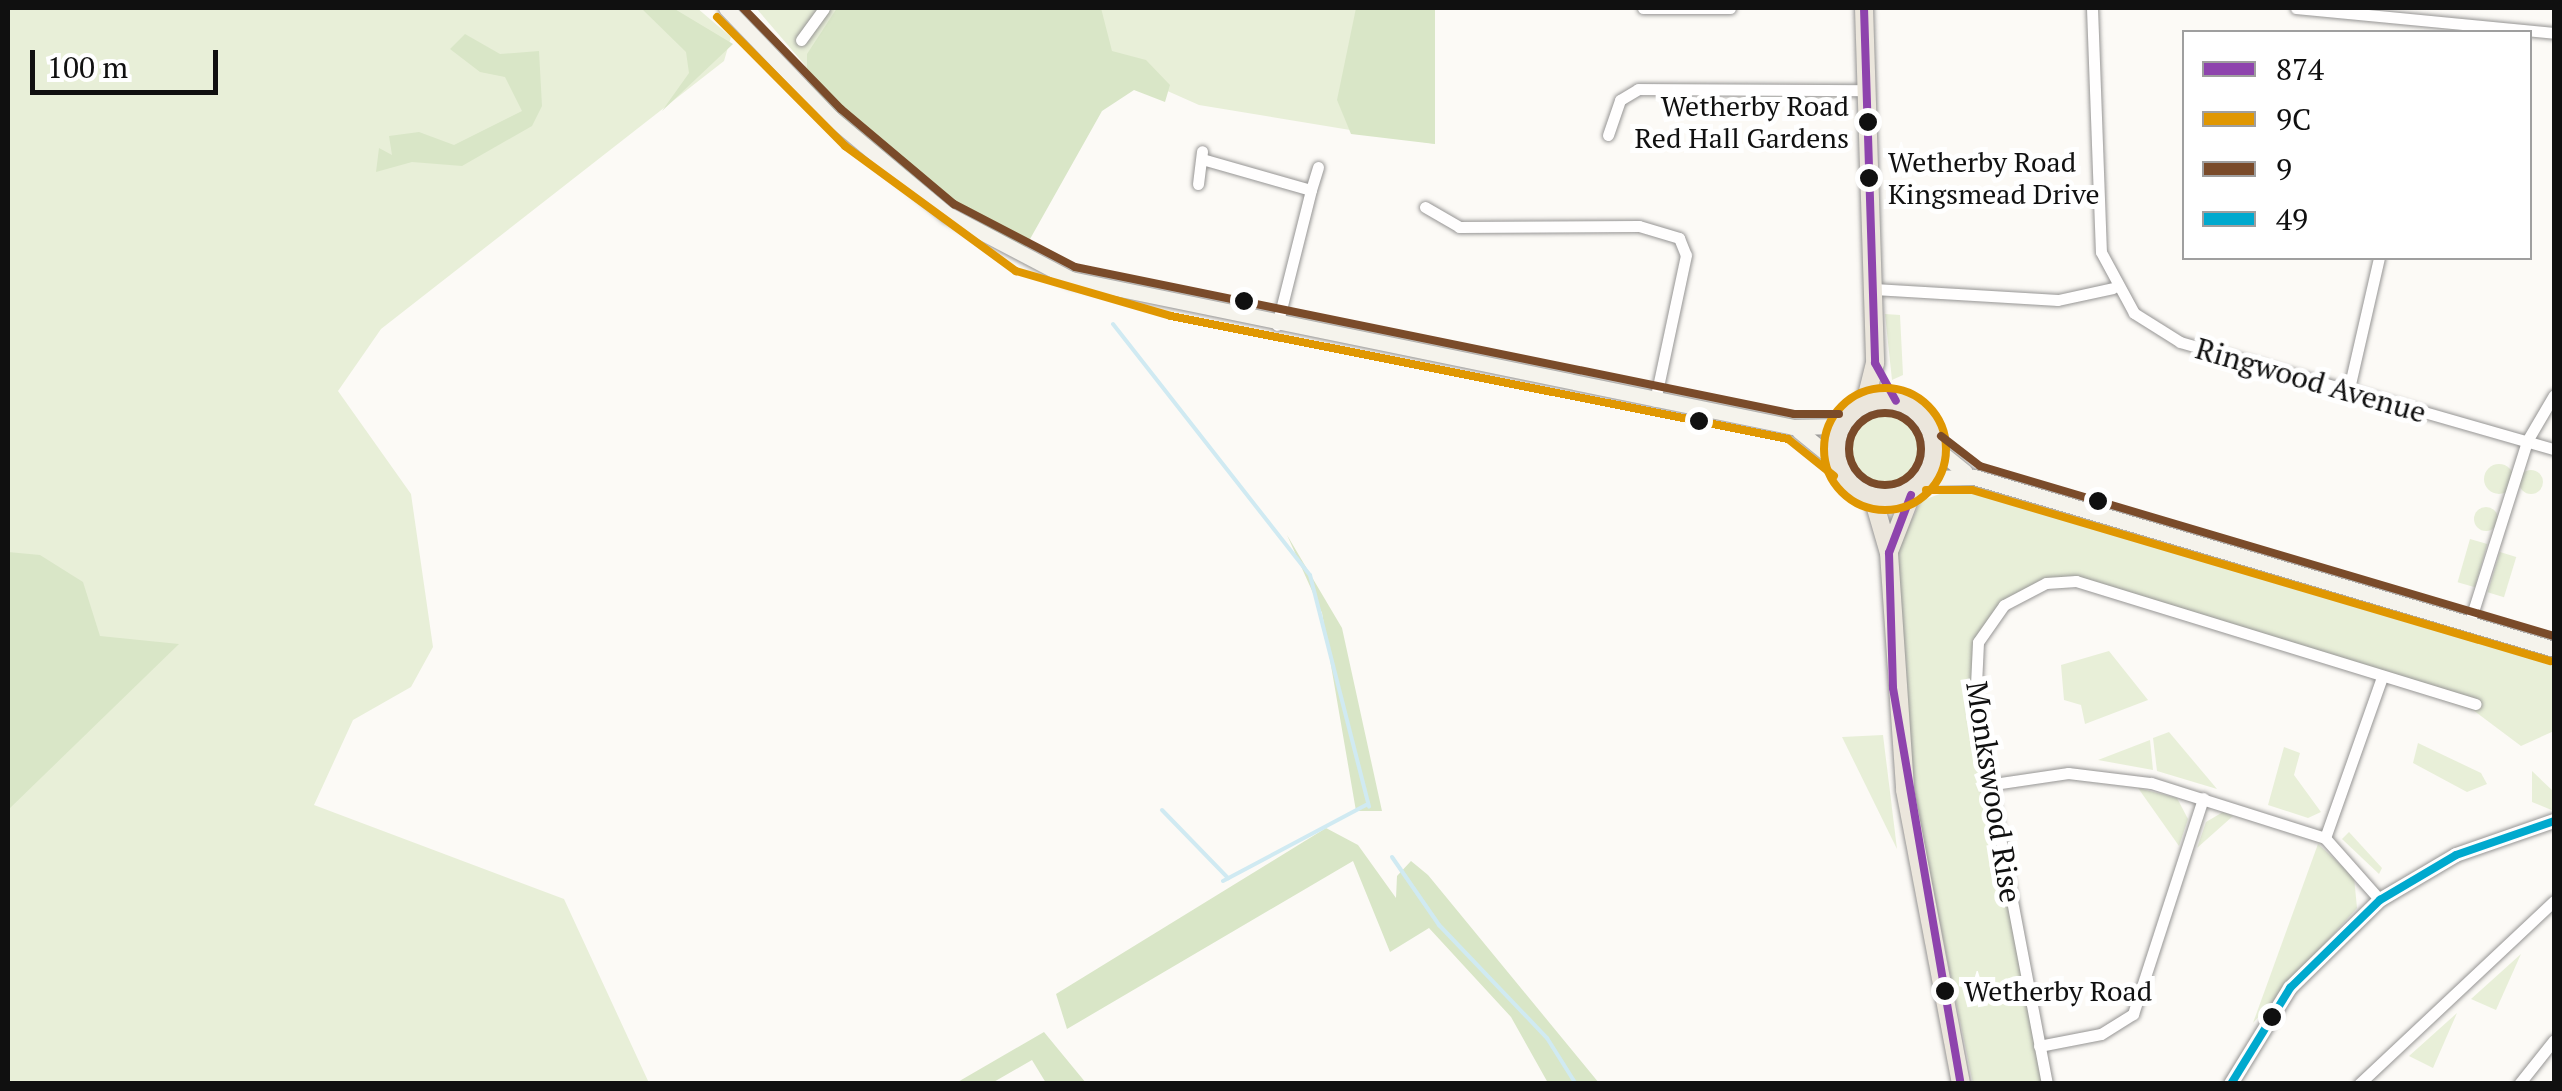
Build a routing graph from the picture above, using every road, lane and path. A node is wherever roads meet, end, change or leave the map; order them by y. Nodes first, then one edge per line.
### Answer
1 (726, 8) edge
2 (824, 8) edge
3 (1643, 8) edge
4 (1713, 8) edge
5 (1730, 8) edge
6 (1864, 8) edge
7 (2092, 8) edge
8 (2296, 8) edge
9 (2523, 30) edge
10 (801, 40) dead end
11 (1866, 90) junction
12 (1608, 135) dead end
13 (1318, 167) dead end
14 (1198, 184) dead end
15 (1311, 190) junction
16 (1425, 207) dead end
17 (2379, 260) edge
18 (2112, 288) junction
19 (1874, 289) junction
20 (1277, 325) junction
21 (1875, 363) junction
22 (2348, 393) junction
23 (2554, 395) edge
24 (1866, 400) junction
25 (1655, 401) junction
26 (1896, 402) junction
27 (1839, 426) junction
28 (1792, 427) junction
29 (2527, 442) junction
30 (1934, 446) junction
31 (2554, 449) edge
32 (1842, 466) junction
33 (1926, 478) junction
34 (1974, 478) junction
35 (1911, 495) junction
36 (1874, 498) junction
37 (1889, 553) junction
38 (2470, 621) junction
39 (2554, 649) edge
40 (2381, 680) junction
41 (2476, 704) dead end
42 (1987, 784) junction
43 (2203, 798) junction
44 (2554, 821) edge
45 (2325, 838) junction
46 (2380, 900) junction
47 (2554, 900) edge
48 (2554, 1040) edge
49 (2039, 1046) junction
50 (1961, 1084) edge
51 (2046, 1084) edge
52 (2231, 1084) edge
53 (2360, 1084) edge
54 (2519, 1084) edge

1 - 20 main road
2 - 10 street
3 - 4 street
4 - 5 street
6 - 11 main road
7 - 18 street
8 - 9 street
11 - 12 street
11 - 19 main road
13 - 15 street
14 - 15 street
15 - 20 street
16 - 25 street
17 - 22 street
18 - 19 street
18 - 22 street, Ringwood Avenue
19 - 21 main road
20 - 25 main road
21 - 24 main road
21 - 26 main road
22 - 29 street, Ringwood Avenue
23 - 29 street
24 - 26 main road
24 - 27 main road
25 - 28 main road
26 - 30 main road
27 - 28 main road
27 - 32 main road
28 - 32 main road
29 - 31 street, Ringwood Avenue
29 - 38 street
30 - 33 main road
30 - 34 main road
32 - 36 main road
33 - 34 main road
33 - 35 main road
34 - 38 main road
35 - 36 main road
35 - 37 main road
36 - 37 main road
37 - 50 main road
38 - 39 main road
40 - 41 street, Monkswood Rise
40 - 42 street, Monkswood Rise
40 - 45 street
42 - 43 street
42 - 49 street, Monkswood Rise
43 - 45 street
43 - 49 street
44 - 46 street
45 - 46 street
46 - 52 street
47 - 53 street
48 - 54 street
49 - 51 street, Monkswood Rise

